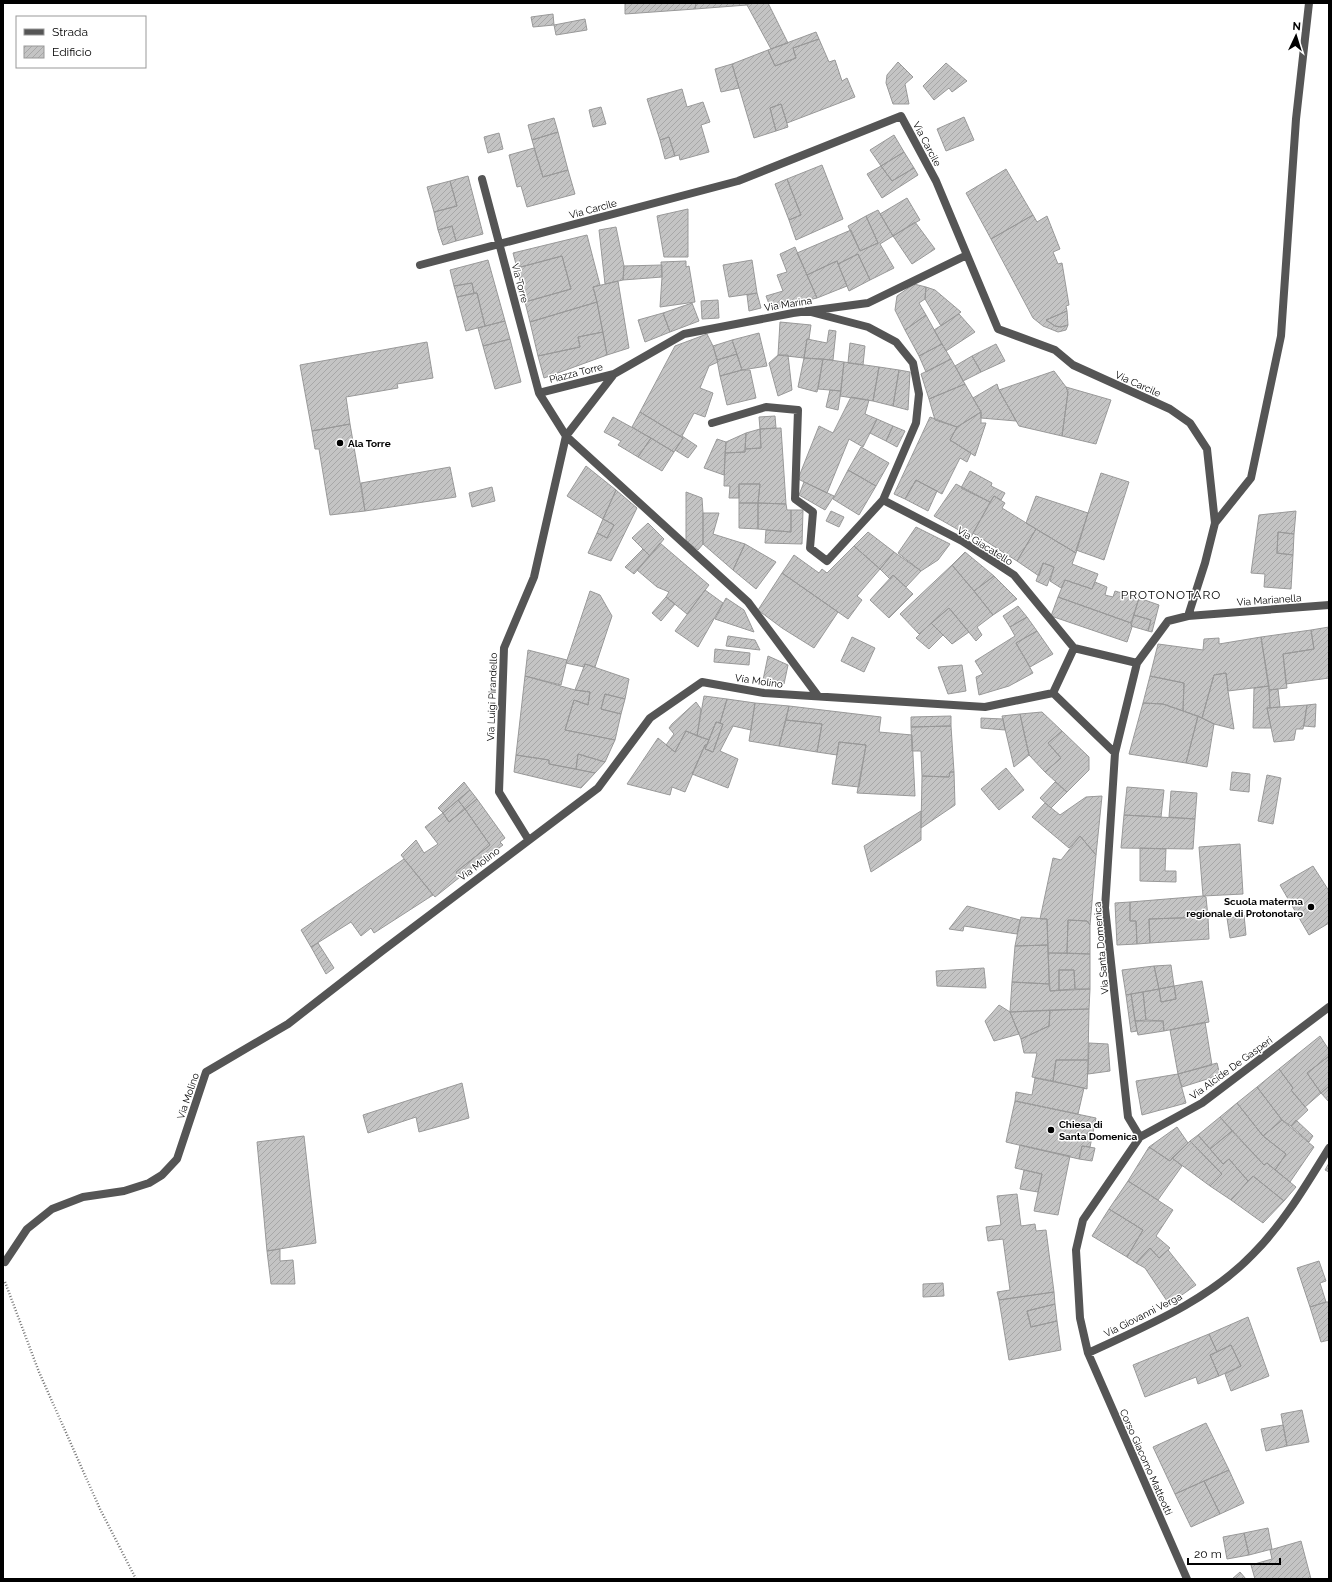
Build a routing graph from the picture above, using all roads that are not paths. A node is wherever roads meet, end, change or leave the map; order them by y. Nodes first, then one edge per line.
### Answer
1 (1308, 3) edge
2 (482, 179) dead end
3 (500, 244) junction
4 (967, 255) junction
5 (420, 265) dead end
6 (807, 311) junction
7 (614, 374) junction
8 (540, 393) junction
9 (712, 423) dead end
10 (566, 436) junction
11 (884, 500) junction
12 (1215, 523) junction
13 (1329, 605) edge
14 (1188, 616) junction
15 (1074, 648) junction
16 (1137, 663) junction
17 (1053, 693) junction
18 (818, 696) junction
19 (1115, 753) junction
20 (528, 840) junction
21 (1329, 1007) edge
22 (1140, 1137) junction
23 (1329, 1148) edge
24 (5, 1262) road end
25 (1088, 1353) junction
26 (1187, 1579) edge

1 - 12 street
2 - 3 street, Via Torre
3 - 4 street, Via Carcile
3 - 5 street, Via Carcile
3 - 8 street, Via Torre
4 - 6 street, Via Marina
4 - 12 street, Via Carcile
6 - 7 street, Via Marina
6 - 11 street
7 - 8 street, Piazza Torre
7 - 10 street, Piazza Torre
8 - 10 street, Piazza Torre
9 - 11 street
10 - 18 street
10 - 20 street, Via Luigi Pirandello
11 - 15 street, Via Giacatello
12 - 14 street
13 - 14 street, Via Marianella
14 - 16 street, Via Marianella
15 - 16 street
15 - 17 street
16 - 19 street, Via Santa Domenica
17 - 18 street, Via Molino
17 - 19 street
18 - 20 street, Via Molino
19 - 22 street, Via Santa Domenica
20 - 24 street, Via Molino
21 - 22 street, Via Alcide De Gasperi
22 - 25 street, Corso Giacomo Matteotti
23 - 25 street, Via Giovanni Verga
25 - 26 street, Corso Giacomo Matteotti

